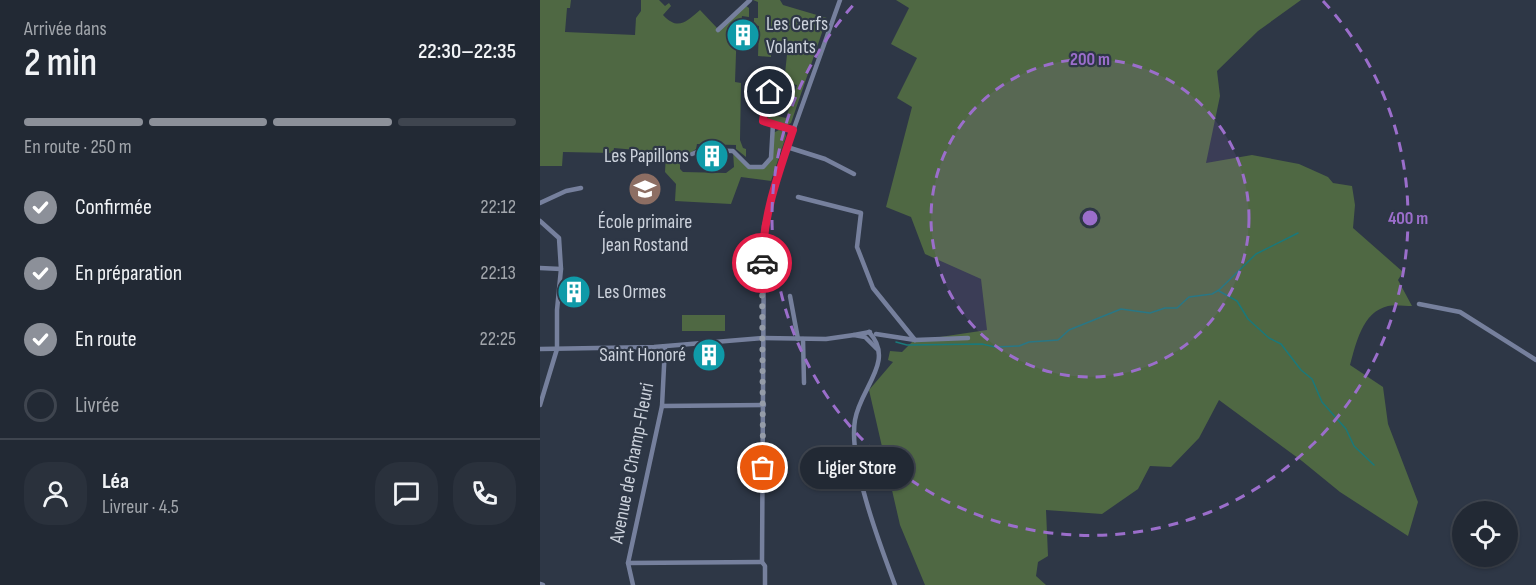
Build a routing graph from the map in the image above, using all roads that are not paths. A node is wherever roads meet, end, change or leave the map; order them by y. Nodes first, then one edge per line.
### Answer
1 (750, 0) edge
2 (840, 0) edge
3 (718, 30) dead end
4 (769, 105) junction
5 (773, 124) junction
6 (793, 130) junction
7 (788, 147) junction
8 (692, 154) dead end
9 (854, 174) dead end
10 (581, 188) dead end
11 (798, 196) dead end
12 (540, 203) edge
13 (540, 221) edge
14 (540, 268) edge
15 (561, 269) junction
16 (790, 296) dead end
17 (1419, 304) dead end
18 (854, 334) junction
19 (872, 334) junction
20 (763, 338) junction
21 (865, 338) junction
22 (968, 338) dead end
23 (801, 339) junction
24 (915, 340) junction
25 (665, 347) junction
26 (540, 349) edge
27 (557, 349) junction
28 (880, 360) junction
29 (1536, 360) edge
30 (804, 383) dead end
31 (540, 405) edge
32 (764, 405) junction
33 (662, 406) junction
34 (762, 562) junction
35 (628, 563) junction
36 (633, 585) edge
37 (765, 585) edge
38 (895, 585) edge

1 - 3 street
2 - 6 street
4 - 4 street
4 - 5 street
5 - 6 street
5 - 8 street
6 - 7 street
7 - 9 street
7 - 20 street
10 - 12 street
11 - 24 street
13 - 15 street
14 - 15 street
15 - 27 street
16 - 23 street
17 - 29 street
18 - 19 street
18 - 21 street
18 - 23 street
19 - 21 street
19 - 24 street
19 - 28 street
20 - 23 street
20 - 25 street
20 - 32 street
21 - 28 street
22 - 24 street
23 - 30 street
25 - 27 street
25 - 33 street, Avenue de Champ-Fleuri
26 - 27 street
27 - 31 street
28 - 38 street
32 - 33 street
32 - 34 street
33 - 35 street, Avenue de Champ-Fleuri
34 - 35 street
34 - 37 street
35 - 36 street, Avenue de Champ-Fleuri

